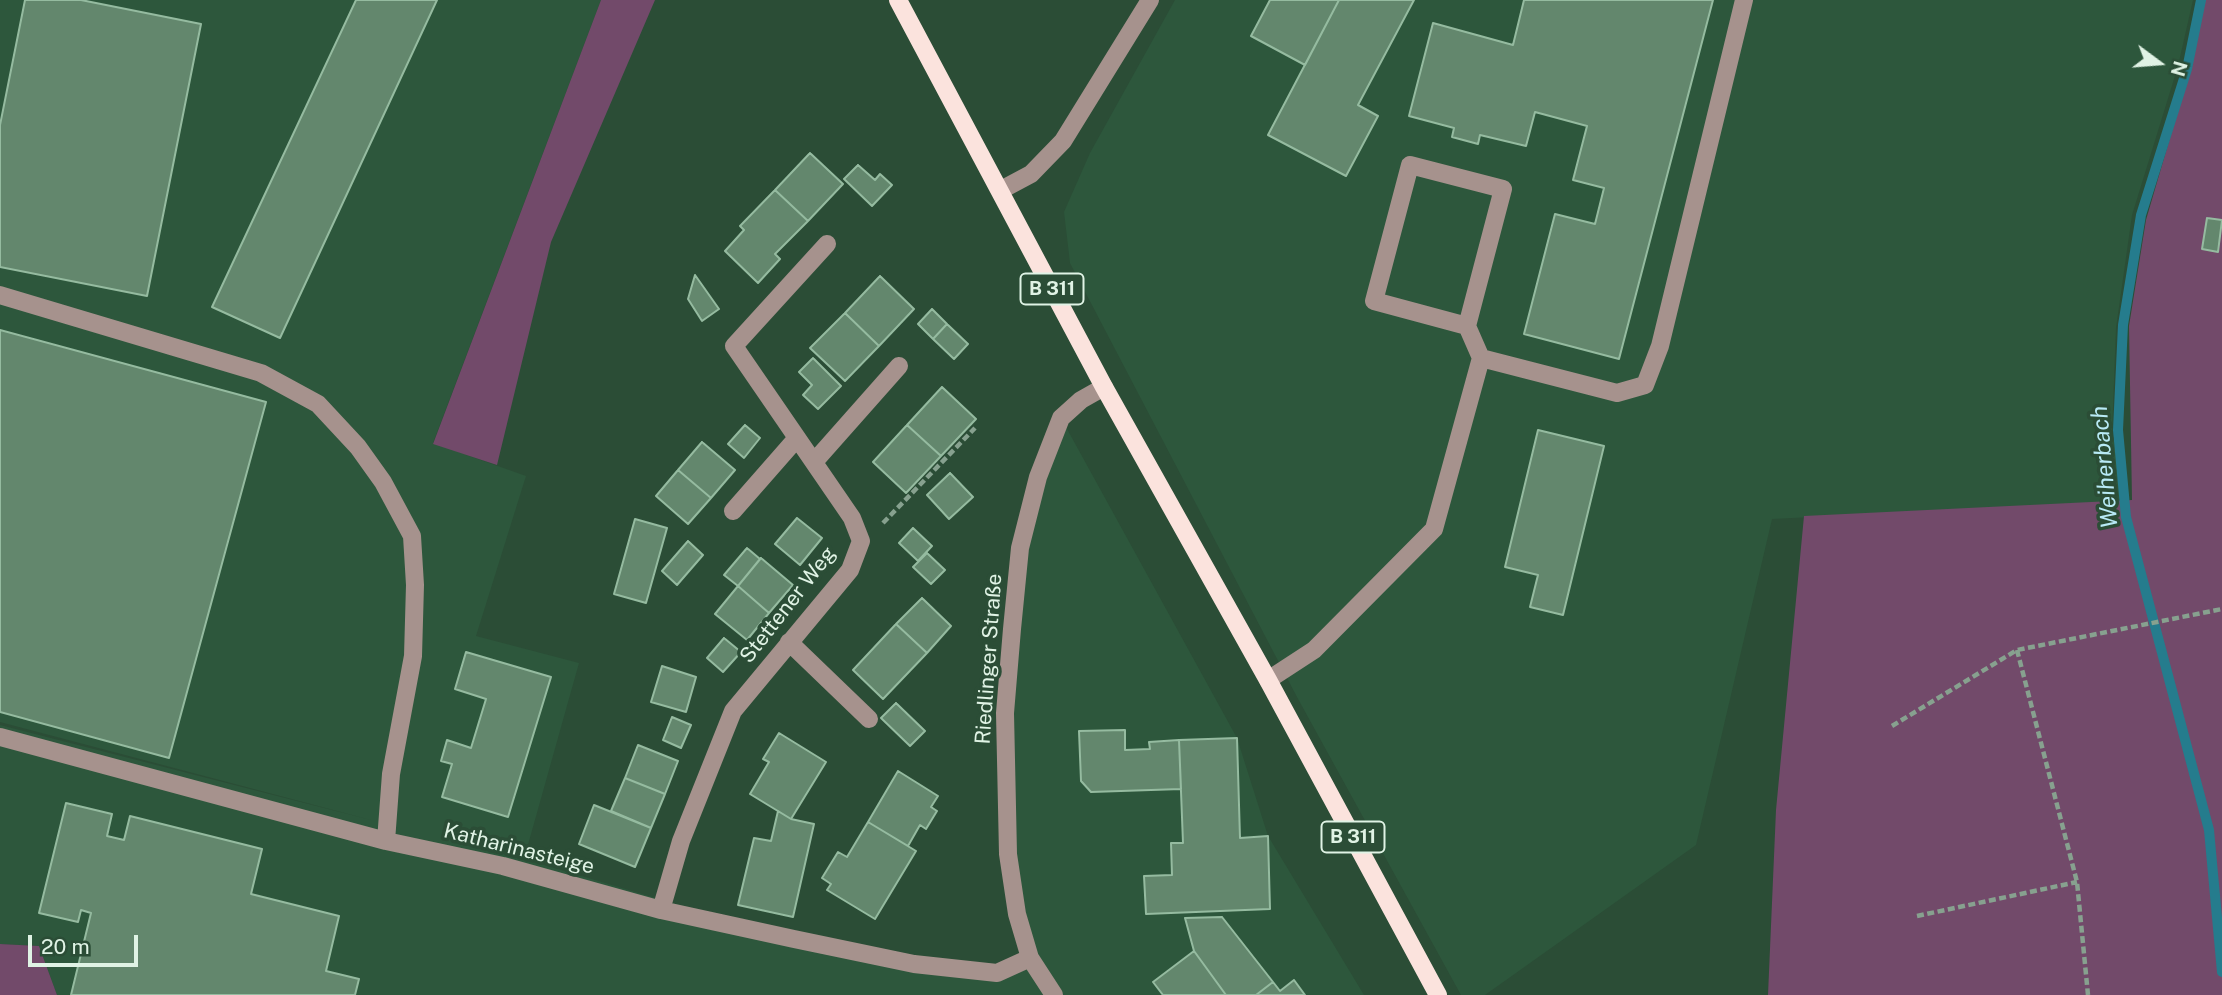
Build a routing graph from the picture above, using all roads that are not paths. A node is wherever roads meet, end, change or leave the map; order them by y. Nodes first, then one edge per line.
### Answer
1 (898, 0) edge
2 (1150, 0) edge
3 (1744, 0) edge
4 (1001, 190) junction
5 (827, 244) dead end
6 (0, 295) edge
7 (1467, 326) junction
8 (1481, 358) junction
9 (899, 366) dead end
10 (1104, 387) junction
11 (797, 438) junction
12 (814, 462) junction
13 (733, 511) dead end
14 (789, 642) junction
15 (1268, 680) junction
16 (869, 719) dead end
17 (0, 737) edge
18 (386, 841) junction
19 (661, 910) junction
20 (1030, 958) junction
21 (1054, 995) edge
22 (1438, 995) edge

1 - 4 main road, B 311
2 - 4 street
3 - 8 street
4 - 10 main road, B 311
5 - 11 street, Stettener Weg
6 - 18 street
7 - 7 street
7 - 8 street
8 - 15 street
9 - 12 street
10 - 15 main road, B 311
10 - 20 street, Riedlinger Straße
11 - 12 street, Stettener Weg
11 - 13 street
12 - 14 street, Stettener Weg
14 - 16 street
14 - 19 street, Stettener Weg
15 - 22 main road, B 311
17 - 18 street, Katharinasteige
18 - 19 street, Katharinasteige
19 - 20 street, Katharinasteige
20 - 21 street, Riedlinger Straße

